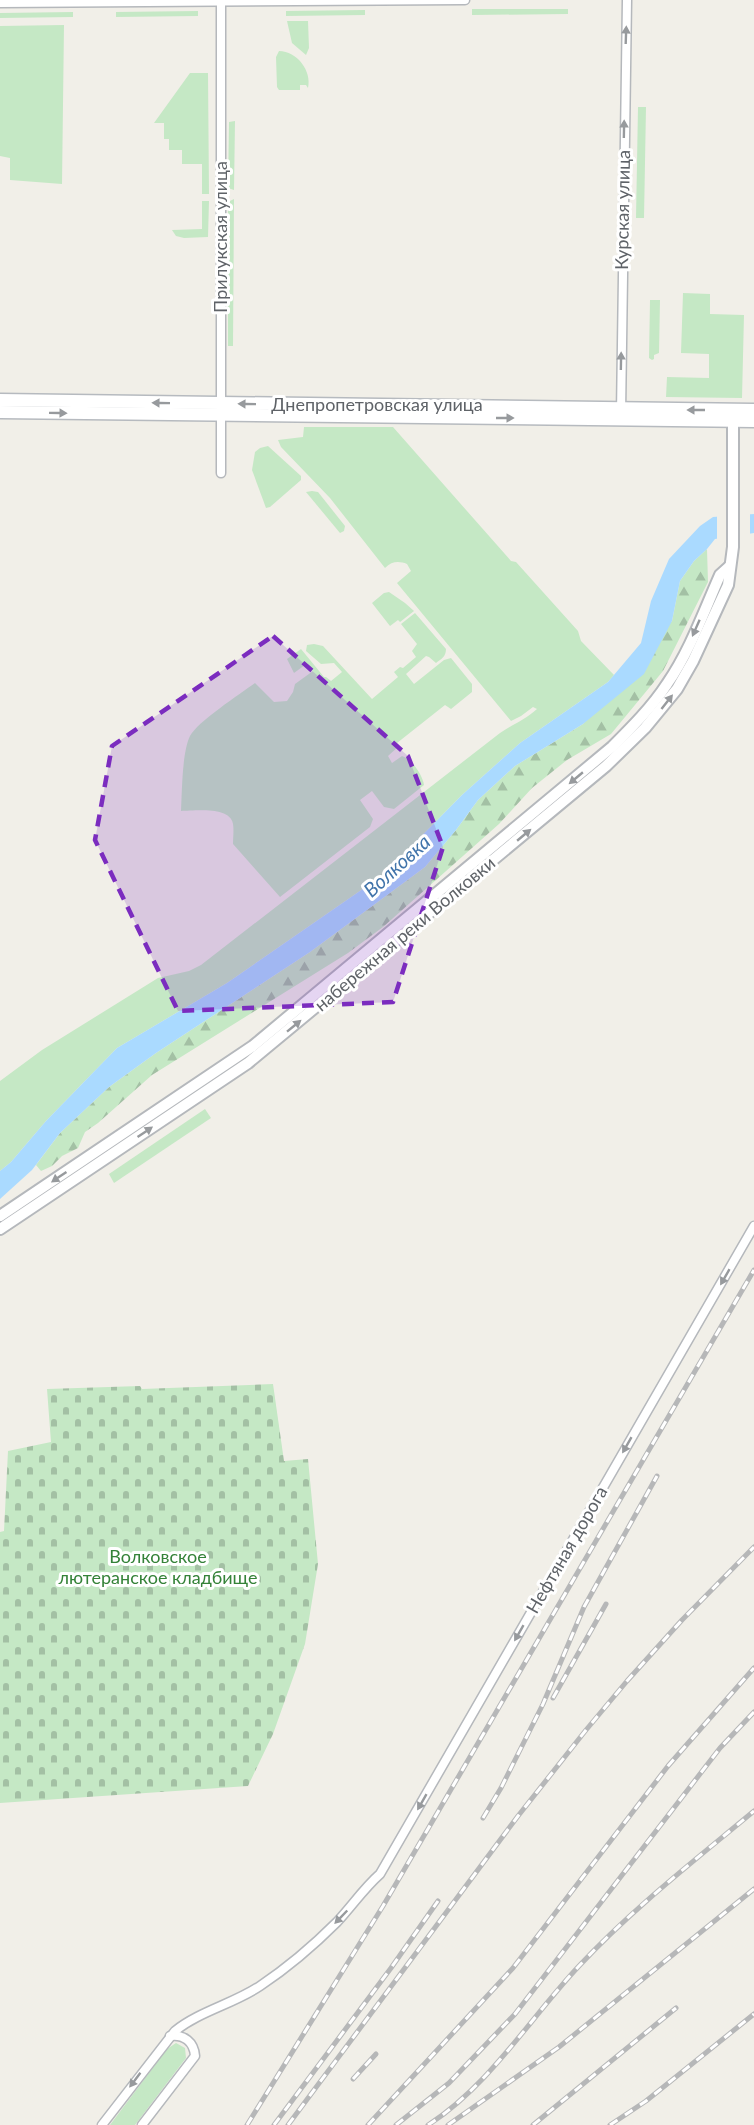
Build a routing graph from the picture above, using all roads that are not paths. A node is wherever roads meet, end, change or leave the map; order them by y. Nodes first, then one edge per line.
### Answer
1 (465, 0) edge
2 (627, 0) edge
3 (221, 1) edge
4 (0, 3) edge
5 (0, 400) edge
6 (220, 410) junction
7 (754, 410) edge
8 (0, 412) edge
9 (621, 414) junction
10 (733, 416) junction
11 (754, 421) edge
12 (220, 473) dead end
13 (730, 566) junction
14 (0, 1216) edge
15 (754, 1226) edge
16 (0, 1229) edge
17 (169, 2037) junction
18 (102, 2125) edge
19 (142, 2125) edge

1 - 3 street
9 -> 2 street, Курская улица
3 - 4 street
3 - 6 street, Прилукская улица
6 -> 5 main road, Днепропетровская улица
8 -> 6 main road, Днепропетровская улица
6 - 9 main road, Днепропетровская улица
6 - 12 street, Прилукская улица
7 - 10 main road, Днепропетровская улица
9 - 10 main road, Днепропетровская улица
10 - 11 main road, Днепропетровская улица
10 - 13 street, набережная реки Волковки
13 -> 14 street, набережная реки Волковки
16 -> 13 street, набережная реки Волковки
15 -> 17 street, Нефтяная дорога
17 -> 18 street, Нефтяная дорога
17 - 19 street

